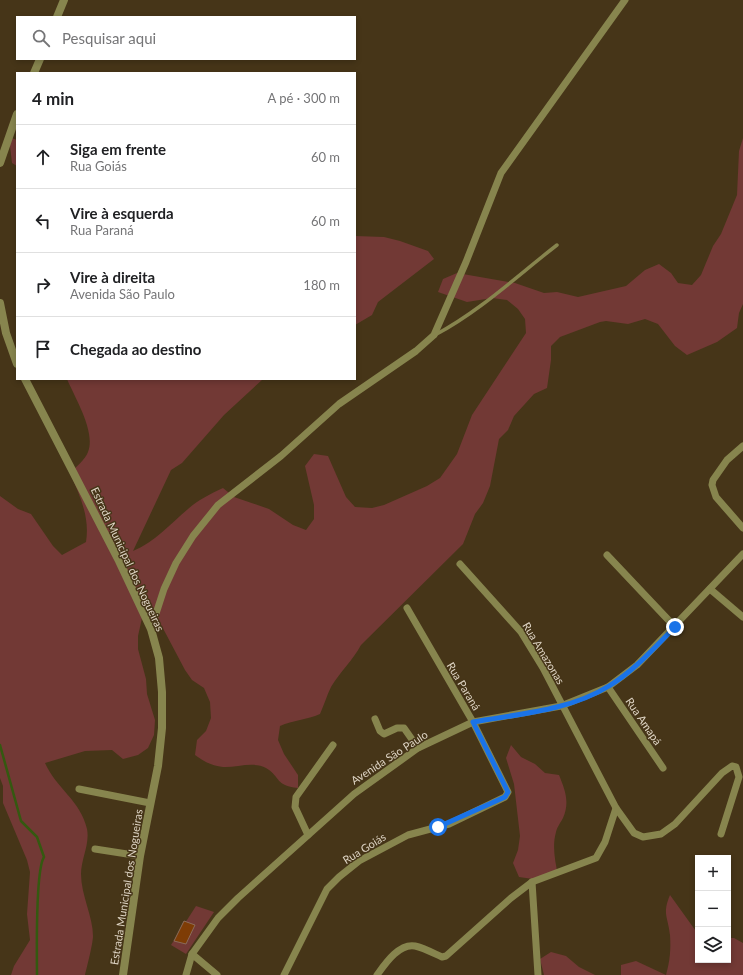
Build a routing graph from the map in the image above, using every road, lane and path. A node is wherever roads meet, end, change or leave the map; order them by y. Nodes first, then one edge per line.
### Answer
1 (64, 0) edge
2 (625, 0) edge
3 (57, 16) edge
4 (40, 60) edge
5 (34, 72) edge
6 (16, 117) edge
7 (0, 163) edge
8 (557, 244) dead end
9 (0, 303) edge
10 (434, 335) junction
11 (16, 361) edge
12 (26, 380) edge
13 (743, 446) edge
14 (743, 528) edge
15 (743, 554) edge
16 (607, 555) dead end
17 (460, 564) dead end
18 (710, 589) junction
19 (406, 608) dead end
20 (743, 617) edge
21 (675, 627) junction
22 (151, 629) junction
23 (608, 687) junction
24 (561, 706) junction
25 (375, 718) dead end
26 (473, 722) junction
27 (332, 745) dead end
28 (418, 748) junction
29 (663, 768) dead end
30 (79, 790) dead end
31 (505, 797) joint
32 (150, 803) junction
33 (616, 808) junction
34 (721, 834) dead end
35 (308, 835) junction
36 (95, 849) dead end
37 (140, 856) junction
38 (532, 882) junction
39 (192, 954) junction
40 (123, 975) edge
41 (186, 975) edge
42 (217, 975) edge
43 (284, 975) edge
44 (377, 975) edge
45 (538, 975) edge

1 - 3 street
2 - 10 street
4 - 5 street
6 - 7 street
8 - 10 lane
9 - 11 street
10 - 22 street
12 - 22 street, Estrada Municipal dos Nogueiras
13 - 14 street
15 - 18 street, Avenida São Paulo
16 - 21 street
17 - 24 street, Rua Amazonas
18 - 20 street
18 - 21 street, Avenida São Paulo
19 - 26 street, Rua Paraná
21 - 23 street, Avenida São Paulo
22 - 32 street, Estrada Municipal dos Nogueiras
23 - 24 street, Avenida São Paulo
23 - 29 street, Rua Amapá
24 - 26 street, Avenida São Paulo
24 - 33 street, Rua Amazonas
25 - 28 street
26 - 28 street, Avenida São Paulo
26 - 31 street, Rua Paraná
27 - 35 street
28 - 35 street, Avenida São Paulo
30 - 32 street
31 - 43 street, Rua Goiás
32 - 37 street, Estrada Municipal dos Nogueiras
33 - 34 street, Rua Amazonas
33 - 38 street
35 - 39 street, Avenida São Paulo
36 - 37 street
37 - 40 street, Estrada Municipal dos Nogueiras
38 - 44 street
38 - 45 street
39 - 41 street, Avenida São Paulo
39 - 42 street

